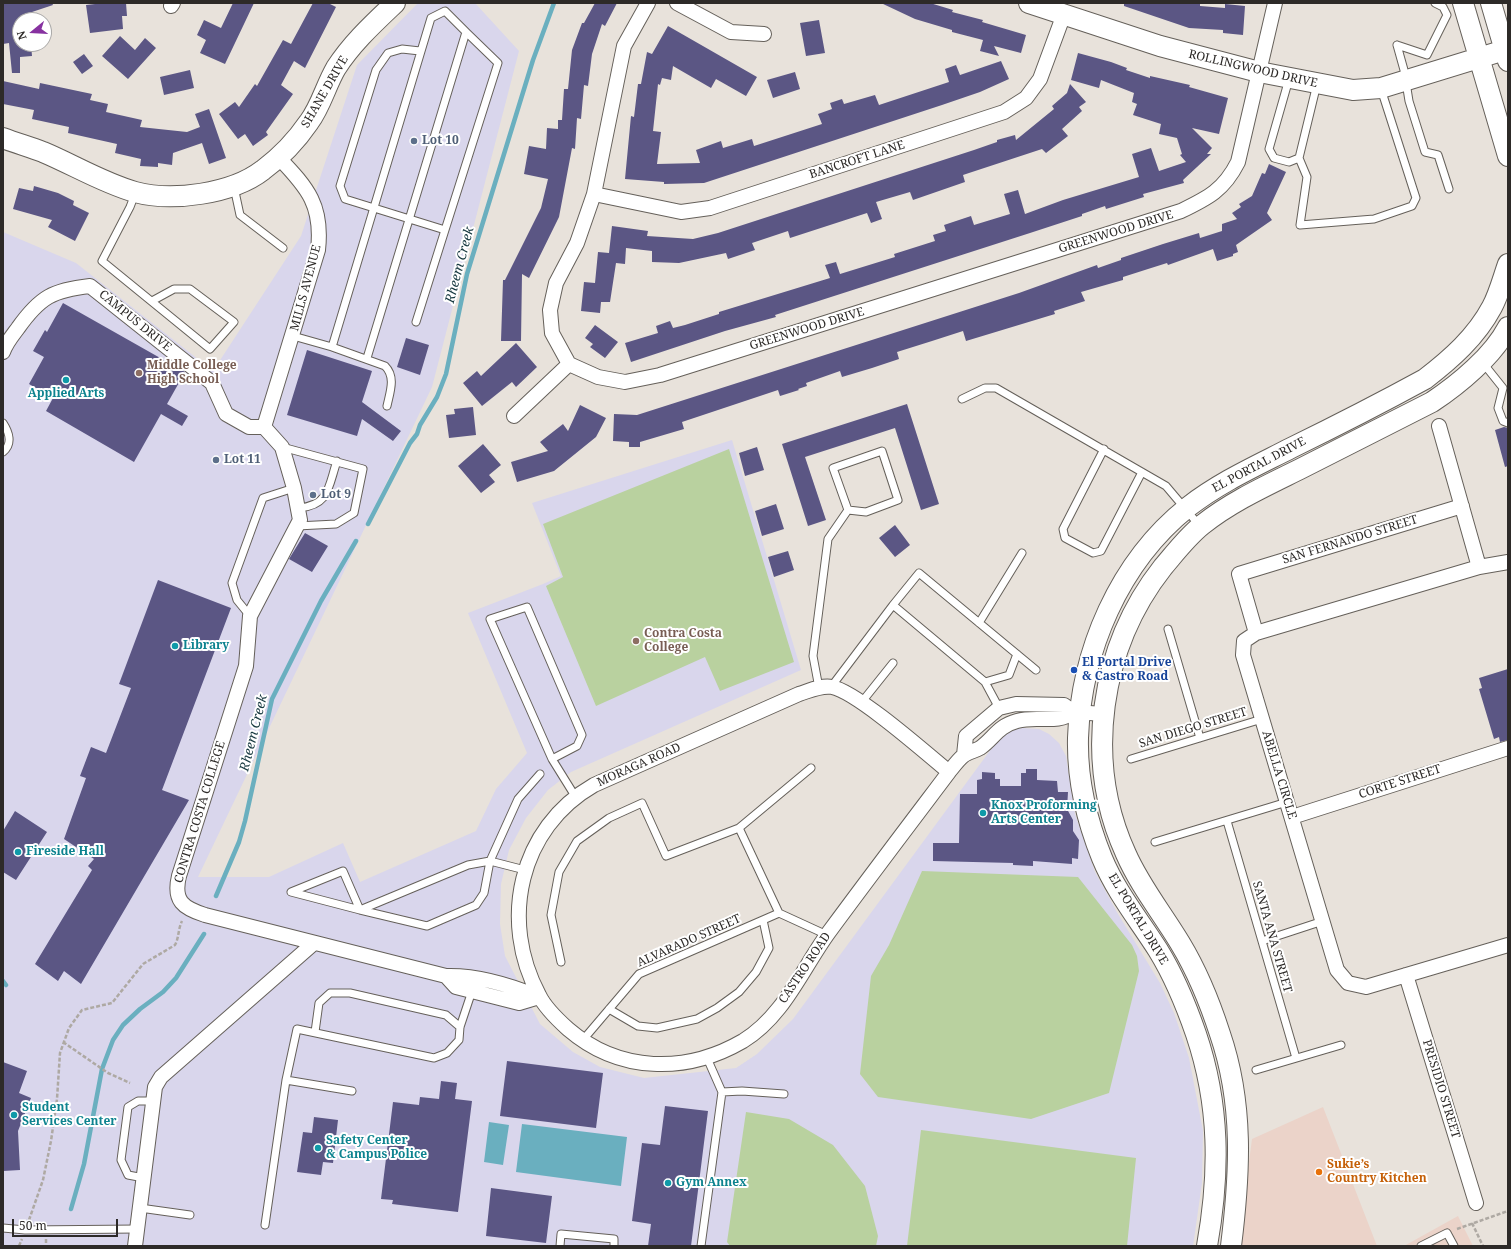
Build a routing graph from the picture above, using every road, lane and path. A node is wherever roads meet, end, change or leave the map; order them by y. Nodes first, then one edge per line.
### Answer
1 (648, 3) edge
2 (677, 3) edge
3 (1029, 3) edge
4 (1275, 3) edge
5 (1463, 3) edge
6 (1491, 3) edge
7 (1433, 4) edge
8 (386, 6) edge
9 (1064, 14) junction
10 (466, 32) junction
11 (764, 34) dead end
12 (420, 51) junction
13 (1507, 54) edge
14 (1480, 59) junction
15 (1259, 72) junction
16 (1289, 78) junction
17 (1406, 82) junction
18 (1317, 84) junction
19 (1381, 88) junction
20 (3, 138) edge
21 (1508, 156) edge
22 (279, 158) junction
23 (1299, 158) junction
24 (234, 185) junction
25 (1449, 189) dead end
26 (135, 192) junction
27 (594, 194) junction
28 (372, 209) junction
29 (410, 219) junction
30 (445, 230) junction
31 (283, 248) dead end
32 (1508, 264) edge
33 (152, 301) junction
34 (416, 322) dead end
35 (1480, 326) junction
36 (1507, 333) edge
37 (293, 336) junction
38 (332, 347) junction
39 (3, 352) edge
40 (367, 358) junction
41 (1481, 361) junction
42 (569, 364) junction
43 (1505, 392) edge
44 (962, 399) dead end
45 (387, 406) dead end
46 (514, 416) dead end
47 (3, 423) edge
48 (1508, 423) edge
49 (1439, 426) dead end
50 (264, 427) junction
51 (282, 447) junction
52 (1104, 449) junction
53 (3, 452) edge
54 (337, 461) junction
55 (1142, 472) junction
56 (294, 488) junction
57 (1462, 506) junction
58 (299, 508) junction
59 (1186, 508) junction
60 (848, 510) junction
61 (297, 526) junction
62 (1200, 527) junction
63 (1022, 553) dead end
64 (1508, 553) edge
65 (1508, 562) edge
66 (1479, 567) junction
67 (893, 605) junction
68 (250, 616) junction
69 (979, 623) junction
70 (1168, 629) dead end
71 (1256, 633) junction
72 (1017, 654) junction
73 (893, 663) dead end
74 (1036, 670) dead end
75 (985, 682) junction
76 (825, 687) junction
77 (861, 703) junction
78 (999, 708) junction
79 (1077, 713) junction
80 (1104, 714) junction
81 (1262, 719) junction
82 (1200, 738) junction
83 (1508, 748) edge
84 (964, 755) junction
85 (552, 759) junction
86 (1131, 759) dead end
87 (811, 768) dead end
88 (949, 772) junction
89 (540, 774) dead end
90 (575, 796) junction
91 (1288, 802) junction
92 (1292, 817) junction
93 (1227, 821) junction
94 (740, 828) junction
95 (1155, 842) dead end
96 (490, 861) junction
97 (525, 870) junction
98 (360, 910) junction
99 (779, 913) junction
100 (764, 920) junction
101 (182, 921) dead end
102 (1323, 922) junction
103 (827, 935) junction
104 (1262, 941) junction
105 (314, 943) junction
106 (1508, 945) edge
107 (561, 962) dead end
108 (1406, 975) junction
109 (446, 976) junction
110 (472, 991) junction
111 (539, 997) junction
112 (609, 1009) junction
113 (460, 1027) junction
114 (315, 1032) junction
115 (582, 1041) junction
116 (63, 1042) junction
117 (1341, 1045) dead end
118 (707, 1058) junction
119 (1296, 1058) junction
120 (1256, 1070) dead end
121 (286, 1080) junction
122 (130, 1083) dead end
123 (352, 1091) dead end
124 (722, 1092) junction
125 (784, 1094) dead end
126 (154, 1101) junction
127 (144, 1178) junction
128 (1476, 1203) dead end
129 (140, 1208) junction
130 (1508, 1211) edge
131 (190, 1215) dead end
132 (28, 1223) dead end
133 (1472, 1224) junction
134 (265, 1225) dead end
135 (3, 1228) edge
136 (138, 1229) junction
137 (1447, 1233) junction
138 (135, 1246) edge
139 (560, 1246) edge
140 (614, 1246) edge
141 (701, 1246) edge
142 (1207, 1246) edge
143 (1231, 1246) edge
144 (1421, 1246) edge
145 (1454, 1246) edge
146 (1483, 1246) edge

1 - 27 street
2 - 11 street
3 - 9 main road, ROLLINGWOOD DRIVE
4 - 15 street, GREENWOOD DRIVE
5 - 14 main road
6 - 13 main road
7 - 17 lane
8 - 22 main road, SHANE DRIVE
9 - 15 main road, ROLLINGWOOD DRIVE
9 - 27 street, BANCROFT LANE
10 - 12 lane
10 - 29 lane
10 - 30 lane
12 - 28 lane
12 - 28 lane
13 - 14 main road, ROLLINGWOOD DRIVE
14 - 17 main road, ROLLINGWOOD DRIVE
14 - 21 main road
15 - 16 main road, ROLLINGWOOD DRIVE
15 - 42 street, GREENWOOD DRIVE
16 - 18 main road, ROLLINGWOOD DRIVE
16 - 23 lane
17 - 19 main road, ROLLINGWOOD DRIVE
17 - 25 lane
18 - 19 main road, ROLLINGWOOD DRIVE
18 - 23 lane
19 - 23 lane
20 - 26 main road, SHANE DRIVE
22 - 24 main road, SHANE DRIVE
22 - 37 street, MILLS AVENUE
24 - 26 main road, SHANE DRIVE
24 - 31 lane
26 - 33 lane
27 - 42 street
28 - 29 lane
28 - 38 lane
29 - 30 lane
29 - 40 lane
30 - 34 lane
32 - 35 main road, EL PORTAL DRIVE
33 - 33 lane
35 - 36 main road
35 - 59 main road, EL PORTAL DRIVE
36 - 41 main road, EL PORTAL DRIVE
37 - 38 lane
37 - 50 street, MILLS AVENUE
38 - 40 lane
39 - 50 street, CAMPUS DRIVE
40 - 45 lane
41 - 43 lane
41 - 62 main road, EL PORTAL DRIVE
42 - 46 street
43 - 48 lane
44 - 52 lane
47 - 53 lane
49 - 57 street
50 - 51 street
51 - 54 lane
51 - 56 street
52 - 55 lane
52 - 55 lane
54 - 58 lane
54 - 61 lane
55 - 59 lane
56 - 58 street
56 - 68 lane
57 - 66 street
57 - 71 street, SAN FERNANDO STREET
58 - 61 street
59 - 62 lane
59 - 79 main road, EL PORTAL DRIVE
60 - 60 lane
60 - 76 lane
61 - 68 street
62 - 80 main road, EL PORTAL DRIVE
63 - 69 lane
64 - 66 street
65 - 66 street
66 - 71 street
67 - 69 lane
67 - 75 lane
67 - 76 lane
68 - 105 street, CONTRA COSTA COLLEGE
69 - 72 lane
70 - 82 lane
71 - 81 street, ABELLA CIRCLE
72 - 74 lane
72 - 75 lane
73 - 77 lane
75 - 78 lane
76 - 77 street
76 - 90 street, MORAGA ROAD
77 - 88 street
78 - 79 street, CASTRO ROAD
78 - 84 street, CASTRO ROAD
79 - 80 street, CASTRO ROAD
79 - 84 street, CASTRO ROAD
79 - 142 main road, EL PORTAL DRIVE
80 - 143 main road, EL PORTAL DRIVE
81 - 82 lane, SAN DIEGO STREET
81 - 91 street, ABELLA CIRCLE
82 - 86 lane, SAN DIEGO STREET
83 - 92 street, CORTE STREET
84 - 88 street, CASTRO ROAD
85 - 85 lane
85 - 90 lane
87 - 94 lane
88 - 103 street, CASTRO ROAD
89 - 96 lane
90 - 97 street, MORAGA ROAD
91 - 92 street, ABELLA CIRCLE
91 - 93 lane
92 - 102 street, ABELLA CIRCLE
93 - 95 lane
93 - 104 lane, SANTA ANA STREET
94 - 99 lane
94 - 107 lane
96 - 97 lane
96 - 98 lane
96 - 98 lane
97 - 111 street, MORAGA ROAD
98 - 98 lane
99 - 100 lane, ALVARADO STREET
99 - 103 lane
100 - 112 lane, ALVARADO STREET
100 - 112 lane
101 - 116 path
102 - 104 lane
102 - 108 street, ABELLA CIRCLE
103 - 118 street, CASTRO ROAD
104 - 119 lane, SANTA ANA STREET
105 - 109 street, CONTRA COSTA COLLEGE
105 - 126 street
106 - 108 street, ABELLA CIRCLE
108 - 128 street, PRESIDIO STREET
109 - 110 street, CONTRA COSTA COLLEGE
109 - 111 street, CONTRA COSTA COLLEGE
110 - 111 street, CONTRA COSTA COLLEGE
110 - 113 lane
111 - 115 street, MORAGA ROAD
112 - 115 lane, ALVARADO STREET
113 - 114 lane
113 - 114 lane
114 - 121 lane
115 - 118 street, CASTRO ROAD
116 - 122 path
116 - 132 path
117 - 119 lane
118 - 124 lane
119 - 120 lane
121 - 123 lane
121 - 134 lane
124 - 125 lane
124 - 141 lane
126 - 127 street
126 - 127 lane
127 - 129 street
129 - 131 lane
129 - 136 street
130 - 133 path
133 - 137 path
133 - 146 path
135 - 136 lane
136 - 138 street
137 - 144 lane
137 - 145 lane
139 - 140 lane

